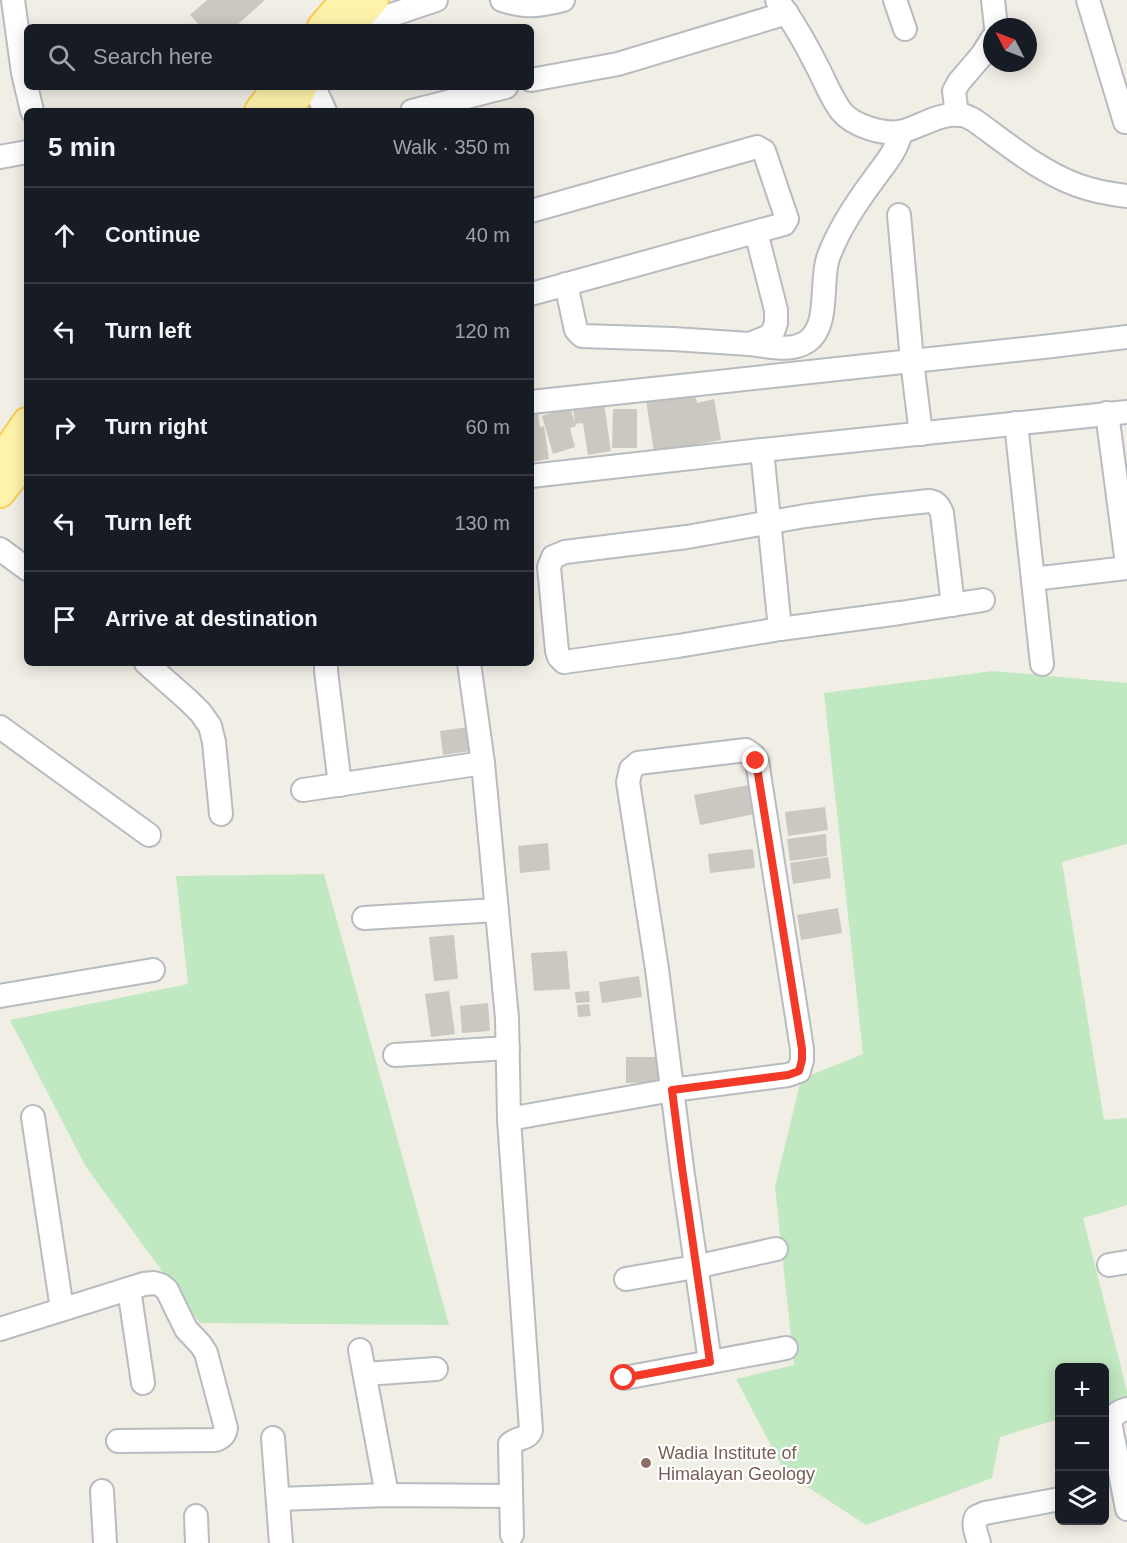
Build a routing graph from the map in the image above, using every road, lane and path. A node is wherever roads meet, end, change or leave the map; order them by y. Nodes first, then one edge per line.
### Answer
1 (13, 0) edge
2 (345, 0) edge
3 (374, 0) edge
4 (436, 0) edge
5 (502, 0) edge
6 (562, 0) edge
7 (895, 0) edge
8 (993, 0) edge
9 (1088, 0) edge
10 (782, 6) edge
11 (995, 18) edge
12 (325, 24) edge
13 (353, 24) edge
14 (365, 24) edge
15 (905, 29) dead end
16 (983, 54) edge
17 (24, 78) edge
18 (534, 80) edge
19 (27, 90) edge
20 (276, 90) edge
21 (301, 90) edge
22 (315, 90) edge
23 (494, 90) edge
24 (31, 108) edge
25 (261, 108) edge
26 (290, 108) edge
27 (324, 108) edge
28 (424, 108) edge
29 (957, 115) junction
30 (1125, 122) dead end
31 (901, 132) junction
32 (24, 153) edge
33 (0, 157) edge
34 (1127, 196) edge
35 (534, 210) edge
36 (899, 215) dead end
37 (756, 232) junction
38 (566, 284) junction
39 (534, 293) edge
40 (1127, 337) edge
41 (750, 344) junction
42 (912, 361) junction
43 (534, 402) edge
44 (1117, 413) edge
45 (1017, 423) junction
46 (24, 426) edge
47 (921, 434) junction
48 (762, 450) junction
49 (0, 461) edge
50 (24, 463) edge
51 (534, 476) edge
52 (0, 493) edge
53 (770, 521) junction
54 (0, 549) edge
55 (1127, 566) edge
56 (24, 567) edge
57 (1033, 579) junction
58 (982, 600) dead end
59 (953, 605) junction
60 (780, 629) junction
61 (1042, 664) dead end
62 (149, 666) edge
63 (326, 666) edge
64 (469, 666) edge
65 (0, 727) edge
66 (483, 763) junction
67 (340, 785) junction
68 (303, 790) dead end
69 (222, 814) dead end
70 (149, 835) dead end
71 (496, 910) junction
72 (364, 918) dead end
73 (153, 970) dead end
74 (0, 996) edge
75 (508, 1048) junction
76 (395, 1055) dead end
77 (672, 1090) junction
78 (33, 1117) dead end
79 (509, 1119) junction
80 (776, 1249) dead end
81 (695, 1267) junction
82 (626, 1280) dead end
83 (129, 1289) junction
84 (62, 1309) junction
85 (0, 1329) edge
86 (786, 1348) dead end
87 (360, 1350) dead end
88 (710, 1362) junction
89 (436, 1369) dead end
90 (365, 1374) junction
91 (624, 1378) dead end
92 (143, 1383) dead end
93 (1127, 1408) edge
94 (273, 1438) dead end
95 (118, 1441) dead end
96 (102, 1491) dead end
97 (387, 1495) junction
98 (511, 1496) junction
99 (1118, 1496) edge
100 (279, 1499) junction
101 (1055, 1500) edge
102 (196, 1516) dead end
103 (512, 1535) dead end
104 (105, 1543) edge
105 (197, 1543) edge
106 (281, 1543) edge
107 (979, 1543) edge

1 - 17 street
2 - 12 main road
3 - 13 main road
4 - 14 street
5 - 6 street
7 - 15 street
8 - 11 street
9 - 30 street
10 - 18 street
10 - 31 street
16 - 29 street
19 - 24 street
20 - 25 main road
21 - 26 main road
22 - 27 street
23 - 28 street
29 - 31 street
29 - 34 street
31 - 41 street
32 - 33 street
35 - 37 street
36 - 42 street
37 - 38 street
37 - 41 street
38 - 39 street
38 - 41 street
40 - 42 street
42 - 43 street
42 - 47 street
44 - 45 street
44 - 55 street
45 - 47 street
45 - 57 street
46 - 49 main road
47 - 48 street
48 - 51 street
48 - 53 street
50 - 52 main road
53 - 59 street
53 - 60 street
53 - 60 street
54 - 56 street
55 - 57 street
57 - 61 street
58 - 59 street
59 - 60 street
62 - 69 street
63 - 67 street
64 - 66 street
65 - 70 street
66 - 67 street
66 - 71 street
67 - 68 street
71 - 72 street
71 - 75 street
73 - 74 street
75 - 76 street
75 - 79 street
77 - 77 street
77 - 79 street
77 - 81 street
78 - 84 street
79 - 98 street
80 - 81 street
81 - 82 street
81 - 88 street
83 - 84 street
83 - 92 street
83 - 95 street
84 - 85 street
86 - 88 street
87 - 90 street
88 - 91 street
89 - 90 street
90 - 97 street
93 - 99 street
94 - 100 street
96 - 104 street
97 - 98 street
97 - 100 street
98 - 103 street
100 - 106 street
101 - 107 street
102 - 105 street

